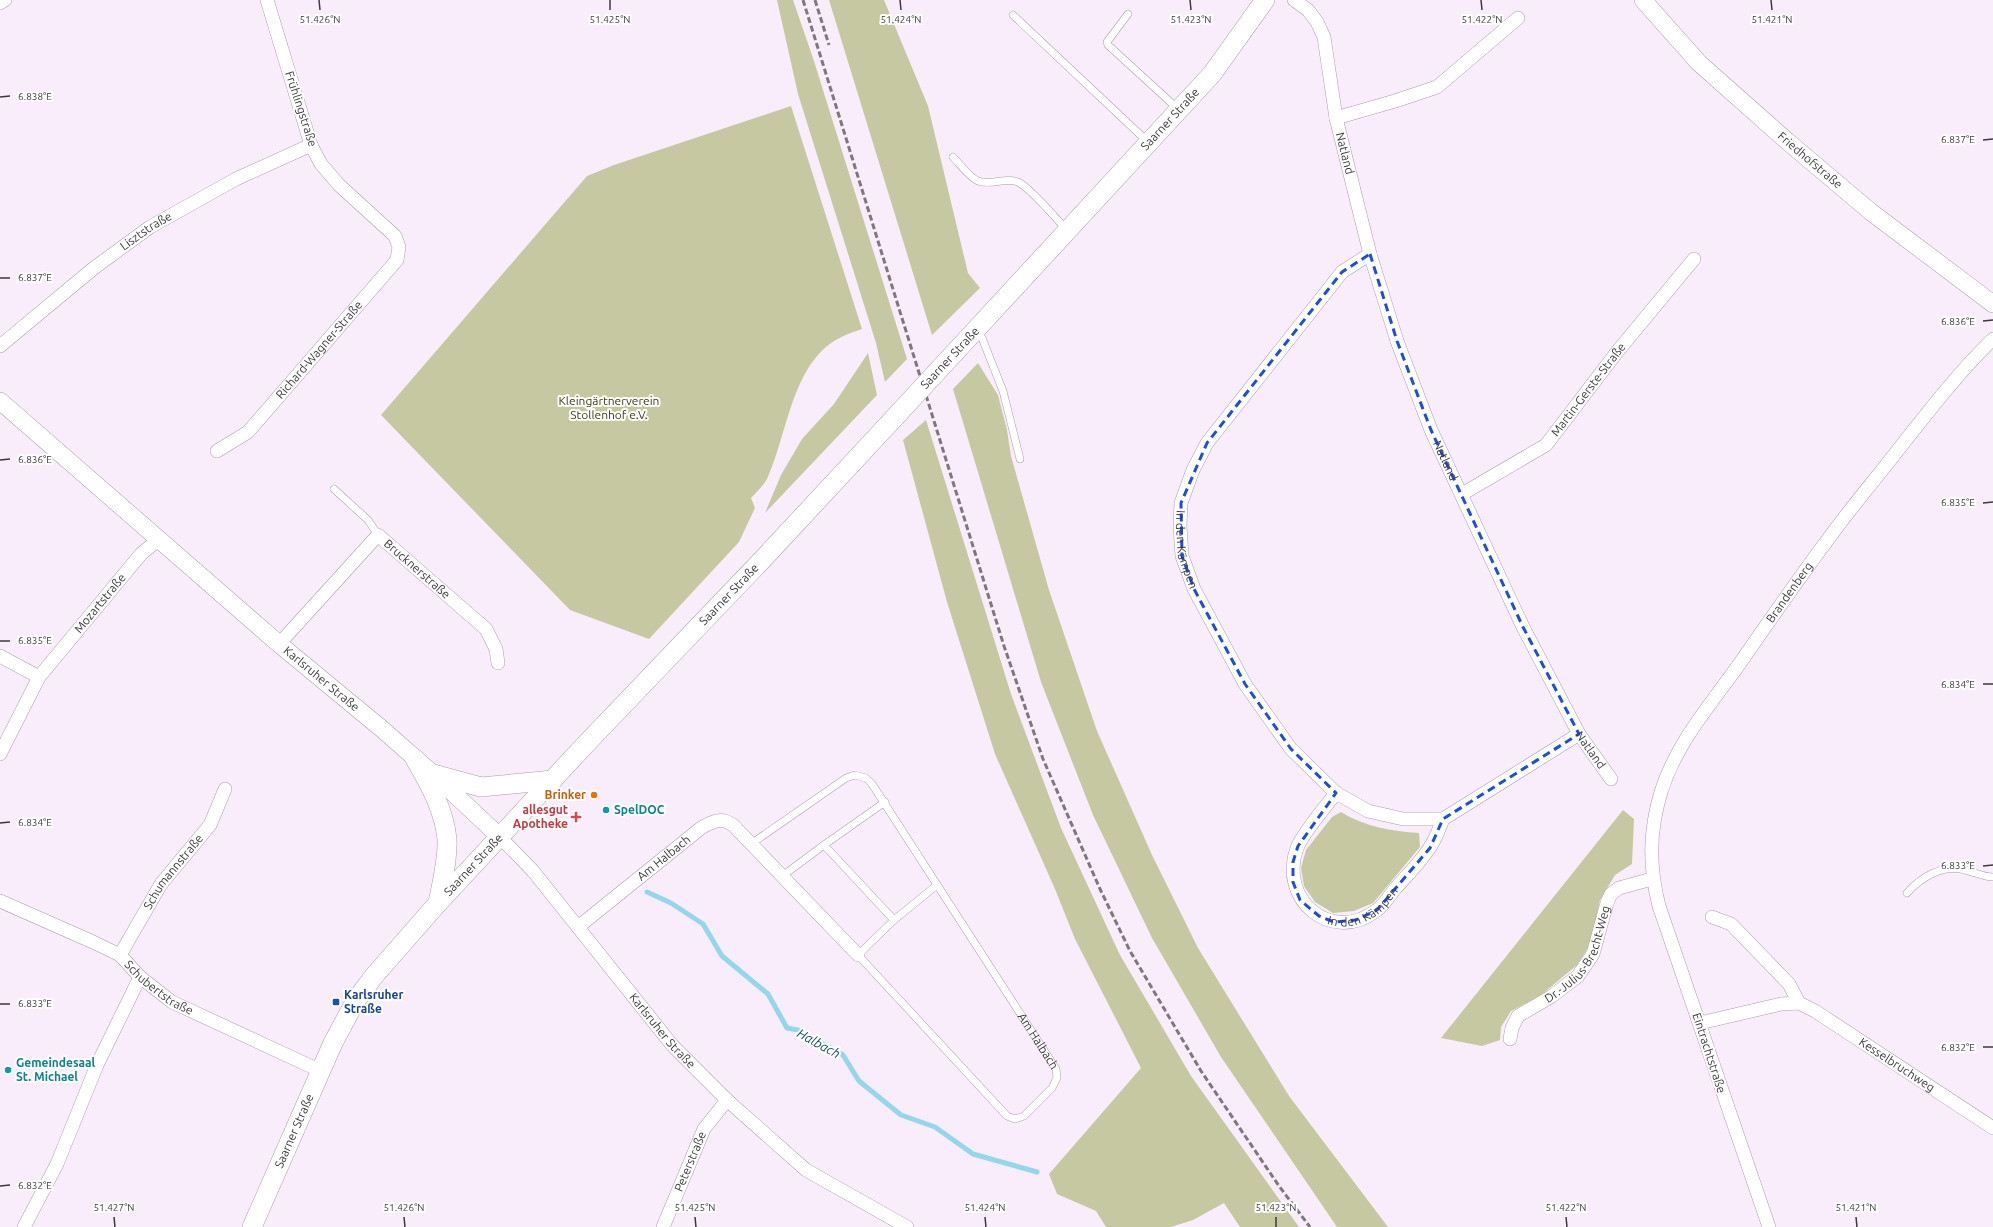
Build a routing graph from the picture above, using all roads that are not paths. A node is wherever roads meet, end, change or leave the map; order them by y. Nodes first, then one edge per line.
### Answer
1 (5, 0) edge
2 (267, 0) edge
3 (1265, 0) edge
4 (1294, 0) edge
5 (1643, 0) edge
6 (0, 3) edge
7 (1128, 14) dead end
8 (1013, 15) dead end
9 (1518, 18) dead end
10 (1178, 109) junction
11 (1336, 118) junction
12 (1148, 142) junction
13 (311, 145) junction
14 (953, 157) dead end
15 (1067, 230) junction
16 (395, 236) joint
17 (1370, 254) junction
18 (1694, 259) dead end
19 (1993, 304) edge
20 (973, 333) junction
21 (1993, 339) edge
22 (0, 346) edge
23 (0, 401) edge
24 (217, 451) dead end
25 (1020, 459) dead end
26 (334, 490) dead end
27 (1462, 494) junction
28 (378, 535) junction
29 (159, 539) junction
30 (279, 644) junction
31 (0, 656) edge
32 (498, 663) dead end
33 (39, 678) junction
34 (1579, 734) junction
35 (0, 754) edge
36 (415, 759) junction
37 (433, 774) junction
38 (1611, 779) dead end
39 (553, 780) junction
40 (225, 789) dead end
41 (1336, 793) junction
42 (885, 802) junction
43 (1443, 820) junction
44 (500, 837) junction
45 (751, 844) junction
46 (824, 845) junction
47 (781, 877) junction
48 (1993, 877) edge
49 (1652, 879) junction
50 (937, 885) junction
51 (1906, 893) dead end
52 (0, 901) edge
53 (438, 903) junction
54 (1712, 917) dead end
55 (894, 920) junction
56 (578, 927) junction
57 (120, 955) junction
58 (858, 955) junction
59 (140, 977) junction
60 (1799, 1003) junction
61 (1700, 1023) junction
62 (1510, 1039) dead end
63 (321, 1071) junction
64 (727, 1100) junction
65 (1993, 1128) edge
66 (24, 1227) edge
67 (252, 1227) edge
68 (663, 1227) edge
69 (907, 1227) edge
70 (1769, 1227) edge

1 - 6 street
2 - 13 street, Frühlingstraße
3 - 10 main road, Saarner Straße
4 - 11 street, Natland
5 - 19 street, Friedhofstraße
7 - 10 lane
8 - 12 lane
9 - 11 street, Natland
10 - 12 main road, Saarner Straße
11 - 17 street, Natland
12 - 15 main road, Saarner Straße
13 - 16 street, Frühlingstraße
13 - 22 street, Lisztstraße
14 - 15 lane
15 - 20 main road, Saarner Straße
16 - 24 street, Richard-Wagner-Straße
17 - 27 street, Natland
17 - 41 street, In den Kämpen
18 - 27 street, Martin-Gerste-Straße
20 - 25 lane
20 - 39 main road, Saarner Straße, bridge
21 - 49 street, Brandenberg
23 - 29 street, Karlsruher Straße
26 - 28 lane
27 - 34 street, Natland
28 - 30 street, Brucknerstraße
28 - 32 street, Brucknerstraße
29 - 30 street, Karlsruher Straße
29 - 33 street, Mozartstraße
30 - 36 street, Karlsruher Straße
31 - 33 street
33 - 35 street, Mozartstraße
34 - 38 street, Natland
34 - 43 street
36 - 37 street, Karlsruher Straße
36 - 53 main road
37 - 39 main road
37 - 44 street, Karlsruher Straße
39 - 44 main road, Saarner Straße
40 - 57 street, Schumannstraße
41 - 43 street, In den Kämpen
41 - 43 street, In den Kämpen
42 - 45 lane, Am Halbach
42 - 46 lane
42 - 50 lane, Am Halbach
44 - 53 main road, Saarner Straße
44 - 56 street, Karlsruher Straße
45 - 47 street, Am Halbach
45 - 56 street, Am Halbach
46 - 47 lane
46 - 55 lane
47 - 58 street, Am Halbach
48 - 51 lane
49 - 61 street, Eintrachtstraße
49 - 62 street, Dr.-Julius-Brecht-Weg
50 - 55 lane
50 - 58 lane, Am Halbach
52 - 57 street, Schubertstraße
53 - 63 main road, Saarner Straße
54 - 60 street
55 - 58 lane
56 - 64 street, Karlsruher Straße
57 - 59 street, Schubertstraße
59 - 63 street, Schubertstraße
59 - 66 street
60 - 61 street
60 - 65 street, Kesselbruchweg
61 - 70 street, Eintrachtstraße
63 - 67 main road, Saarner Straße
64 - 68 street, Peterstraße
64 - 69 street, Karlsruher Straße

